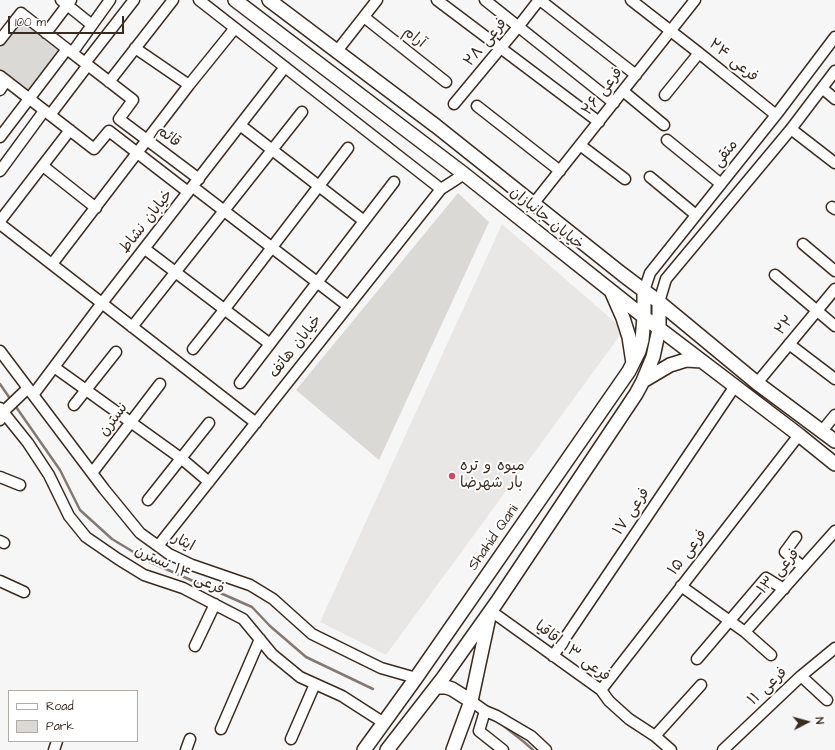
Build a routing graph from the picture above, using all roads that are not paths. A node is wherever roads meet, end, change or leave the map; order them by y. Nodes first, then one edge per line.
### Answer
1 (110, 0) edge
2 (134, 0) edge
3 (173, 0) edge
4 (199, 0) edge
5 (235, 0) edge
6 (270, 0) edge
7 (377, 0) edge
8 (437, 0) edge
9 (485, 0) edge
10 (539, 0) edge
11 (631, 0) edge
12 (695, 0) edge
13 (66, 2) edge
14 (364, 17) junction
15 (92, 25) junction
16 (518, 27) junction
17 (235, 28) junction
18 (671, 30) junction
19 (46, 33) junction
20 (1, 36) edge
21 (835, 37) edge
22 (135, 48) junction
23 (500, 48) junction
24 (69, 51) junction
25 (337, 51) junction
26 (699, 53) junction
27 (87, 64) junction
28 (285, 67) junction
29 (835, 71) edge
30 (636, 74) junction
31 (3, 79) edge
32 (109, 82) junction
33 (446, 82) dead end
34 (189, 85) junction
35 (822, 88) junction
36 (0, 90) edge
37 (623, 91) junction
38 (665, 95) dead end
39 (29, 99) junction
40 (835, 100) edge
41 (614, 103) junction
42 (454, 104) dead end
43 (477, 106) dead end
44 (302, 112) dead end
45 (47, 113) junction
46 (776, 115) junction
47 (599, 122) junction
48 (240, 125) junction
49 (664, 125) dead end
50 (791, 128) junction
51 (70, 130) junction
52 (0, 137) edge
53 (148, 140) junction
54 (666, 140) dead end
55 (580, 145) junction
56 (348, 148) dead end
57 (272, 149) junction
58 (138, 153) junction
59 (835, 163) edge
60 (43, 166) junction
61 (0, 171) edge
62 (560, 171) junction
63 (464, 174) junction
64 (650, 177) dead end
65 (625, 179) dead end
66 (394, 182) dead end
67 (721, 184) junction
68 (193, 186) junction
69 (318, 186) junction
70 (441, 189) junction
71 (534, 203) junction
72 (96, 208) junction
73 (224, 211) junction
74 (696, 215) junction
75 (364, 221) junction
76 (0, 223) edge
77 (803, 244) dead end
78 (271, 248) junction
79 (145, 249) junction
80 (52, 264) junction
81 (835, 271) edge
82 (175, 273) junction
83 (775, 276) dead end
84 (317, 282) junction
85 (835, 289) edge
86 (644, 291) junction
87 (612, 292) junction
88 (659, 302) junction
89 (102, 303) junction
90 (348, 306) junction
91 (224, 310) junction
92 (816, 312) junction
93 (644, 317) junction
94 (835, 326) edge
95 (132, 327) junction
96 (660, 329) junction
97 (270, 344) junction
98 (789, 344) junction
99 (192, 349) dead end
100 (0, 351) edge
101 (116, 352) dead end
102 (730, 360) junction
103 (702, 361) junction
104 (633, 363) junction
105 (54, 367) junction
106 (718, 373) junction
107 (835, 379) edge
108 (644, 380) junction
109 (240, 383) dead end
110 (757, 383) junction
111 (160, 384) dead end
112 (735, 386) junction
113 (87, 389) junction
114 (31, 392) junction
115 (74, 405) dead end
116 (3, 412) edge
117 (835, 416) edge
118 (131, 422) junction
119 (208, 423) dead end
120 (256, 423) junction
121 (822, 431) junction
122 (799, 435) junction
123 (835, 441) edge
124 (182, 459) junction
125 (835, 464) edge
126 (92, 473) junction
127 (0, 477) edge
128 (209, 482) junction
129 (20, 485) dead end
130 (148, 500) dead end
131 (835, 531) edge
132 (796, 538) dead end
133 (158, 546) junction
134 (803, 567) junction
135 (0, 581) edge
136 (681, 586) junction
137 (784, 589) junction
138 (24, 592) dead end
139 (215, 604) junction
140 (491, 612) junction
141 (730, 621) junction
142 (745, 632) junction
143 (260, 639) junction
144 (195, 646) dead end
145 (835, 648) edge
146 (770, 655) dead end
147 (553, 656) junction
148 (697, 659) dead end
149 (801, 676) junction
150 (416, 678) junction
151 (315, 684) junction
152 (701, 685) dead end
153 (436, 686) junction
154 (601, 690) junction
155 (827, 700) dead end
156 (471, 701) junction
157 (485, 711) junction
158 (384, 723) junction
159 (221, 728) dead end
160 (655, 736) junction
161 (190, 739) dead end
162 (291, 739) dead end
163 (186, 750) edge
164 (364, 750) edge
165 (387, 750) edge
166 (453, 750) edge
167 (503, 750) edge
168 (546, 750) edge
169 (671, 750) edge
170 (723, 750) edge

1 - 15 street
2 - 27 street
3 - 22 street
4 - 17 street
5 - 63 main road, خیابان جانبازان
6 - 25 main road, خیابان جانبازان
7 - 14 street
8 - 23 street
9 - 16 street
10 - 16 street, فرعی ۲۸
10 - 30 street
11 - 18 street, فرعی ۲۴
12 - 18 street, فرعی ۲۶
13 - 15 street
13 - 19 street
14 - 25 street
14 - 33 street, آرام
15 - 24 street
16 - 23 street, فرعی ۲۸
16 - 41 street
17 - 28 street
17 - 34 street
18 - 26 street, فرعی ۲۴
18 - 30 street, فرعی ۲۶
19 - 20 street
19 - 24 street
21 - 46 street, متقی
22 - 32 street
22 - 34 street
23 - 42 street, فرعی ۲۸
23 - 47 street
24 - 27 street
24 - 39 street
25 - 71 main road, خیابان جانبازان
26 - 38 street
26 - 46 street, فرعی ۲۴
27 - 32 street
27 - 45 street
28 - 48 street, خیابان نشاط
28 - 70 street
29 - 35 street
30 - 37 street, فرعی ۲۶
31 - 36 street
31 - 39 street
32 - 53 street, قائم
34 - 53 street
35 - 40 street
35 - 50 street
37 - 41 street, فرعی ۲۶
37 - 49 street
39 - 45 street
39 - 52 street
41 - 47 street, فرعی ۲۶
43 - 62 street
44 - 57 street
45 - 51 street
45 - 61 street
46 - 67 street, متقی
47 - 55 street, فرعی ۲۶
48 - 57 street
48 - 68 street, خیابان نشاط
50 - 59 street
50 - 88 street
51 - 58 street
51 - 60 street
53 - 58 street
53 - 68 street, قائم
54 - 67 street
55 - 62 street, فرعی ۲۶
55 - 65 street
56 - 69 street
57 - 69 street
57 - 73 street
58 - 68 street
58 - 72 street
60 - 72 street
60 - 76 street
62 - 71 street, فرعی ۲۶
63 - 70 street, خیابان هاتف
63 - 87 main road, خیابان جانبازان
64 - 74 street
66 - 75 street
67 - 74 street, متقی
68 - 73 street
68 - 79 street, خیابان نشاط
69 - 75 street
69 - 78 street
70 - 90 street, خیابان هاتف
71 - 86 main road, خیابان جانبازان
72 - 80 street
73 - 78 street
73 - 82 street
74 - 86 street, متقی
75 - 84 street
76 - 80 street
77 - 81 street
78 - 84 street
78 - 91 street
79 - 82 street
79 - 89 street, خیابان نشاط
80 - 89 street
82 - 91 street
82 - 95 street
83 - 92 street
84 - 90 street
84 - 97 street
85 - 92 street, ۲۲
86 - 88 main road, خیابان جانبازان
86 - 93 main road, Shahid Qani
87 - 93 main road, خیابان جانبازان
87 - 104 main road
88 - 96 main road
88 - 102 main road, خیابان جانبازان
89 - 95 street
89 - 105 street, خیابان نشاط
90 - 120 street, خیابان هاتف
91 - 97 street
91 - 99 street
92 - 94 street
92 - 98 street, ۲۲
93 - 96 main road, خیابان جانبازان
93 - 104 main road, Shahid Qani
95 - 120 street
96 - 103 main road, خیابان جانبازان
96 - 108 main road
97 - 109 street
98 - 107 street
98 - 110 street, ۲۲
100 - 114 street, ایثار
101 - 113 street
102 - 106 main road
102 - 110 main road, خیابان جانبازان
103 - 106 main road, خیابان جانبازان
103 - 108 main road
104 - 150 main road, Shahid Qani
105 - 113 street
105 - 114 street, خیابان نشاط
106 - 112 main road, خیابان جانبازان
108 - 140 main road
110 - 121 main road, خیابان جانبازان
111 - 118 street, نسترن
112 - 122 main road, خیابان جانبازان
112 - 147 street, فرعی ۱۷
113 - 115 street
113 - 118 street
114 - 116 street, خیابان نشاط
114 - 126 street, ایثار
116 - 139 street, فرعی ۱۴ نسترن
117 - 121 street
118 - 124 street
118 - 126 street, نسترن
119 - 124 street
120 - 128 street, خیابان هاتف
121 - 123 main road, خیابان جانبازان
122 - 125 main road, خیابان جانبازان
122 - 136 street, فرعی ۱۵
124 - 128 street
124 - 130 street
126 - 133 street, ایثار
127 - 129 street
128 - 133 street, خیابان هاتف
131 - 134 street, فرعی ۱۳
132 - 134 street
133 - 150 street, ایثار
134 - 137 street, فرعی ۱۳
135 - 138 street
136 - 141 street
136 - 154 street, فرعی ۱۵
137 - 141 street
137 - 142 street, فرعی ۱۳
139 - 143 street, فرعی ۱۴ نسترن
139 - 144 street
140 - 147 street, فرعی ۱۳ اقاقیا
140 - 153 main road
140 - 156 main road
141 - 142 street
141 - 148 street
142 - 146 street
143 - 151 street, فرعی ۱۴ نسترن
143 - 159 street
145 - 149 street, فرعی ۱۱
147 - 154 street, فرعی ۱۳ اقاقیا
149 - 155 street
149 - 170 street, فرعی ۱۱
150 - 158 main road, Shahid Qani
151 - 158 street, فرعی ۱۴ نسترن
151 - 162 street
152 - 160 street
153 - 156 main road
153 - 165 main road
154 - 160 street, فرعی ۱۳ اقاقیا
156 - 157 street
156 - 166 main road
157 - 167 street
157 - 168 street
158 - 164 main road, Shahid Qani
160 - 169 street, فرعی ۱۳ اقاقیا
161 - 163 street

